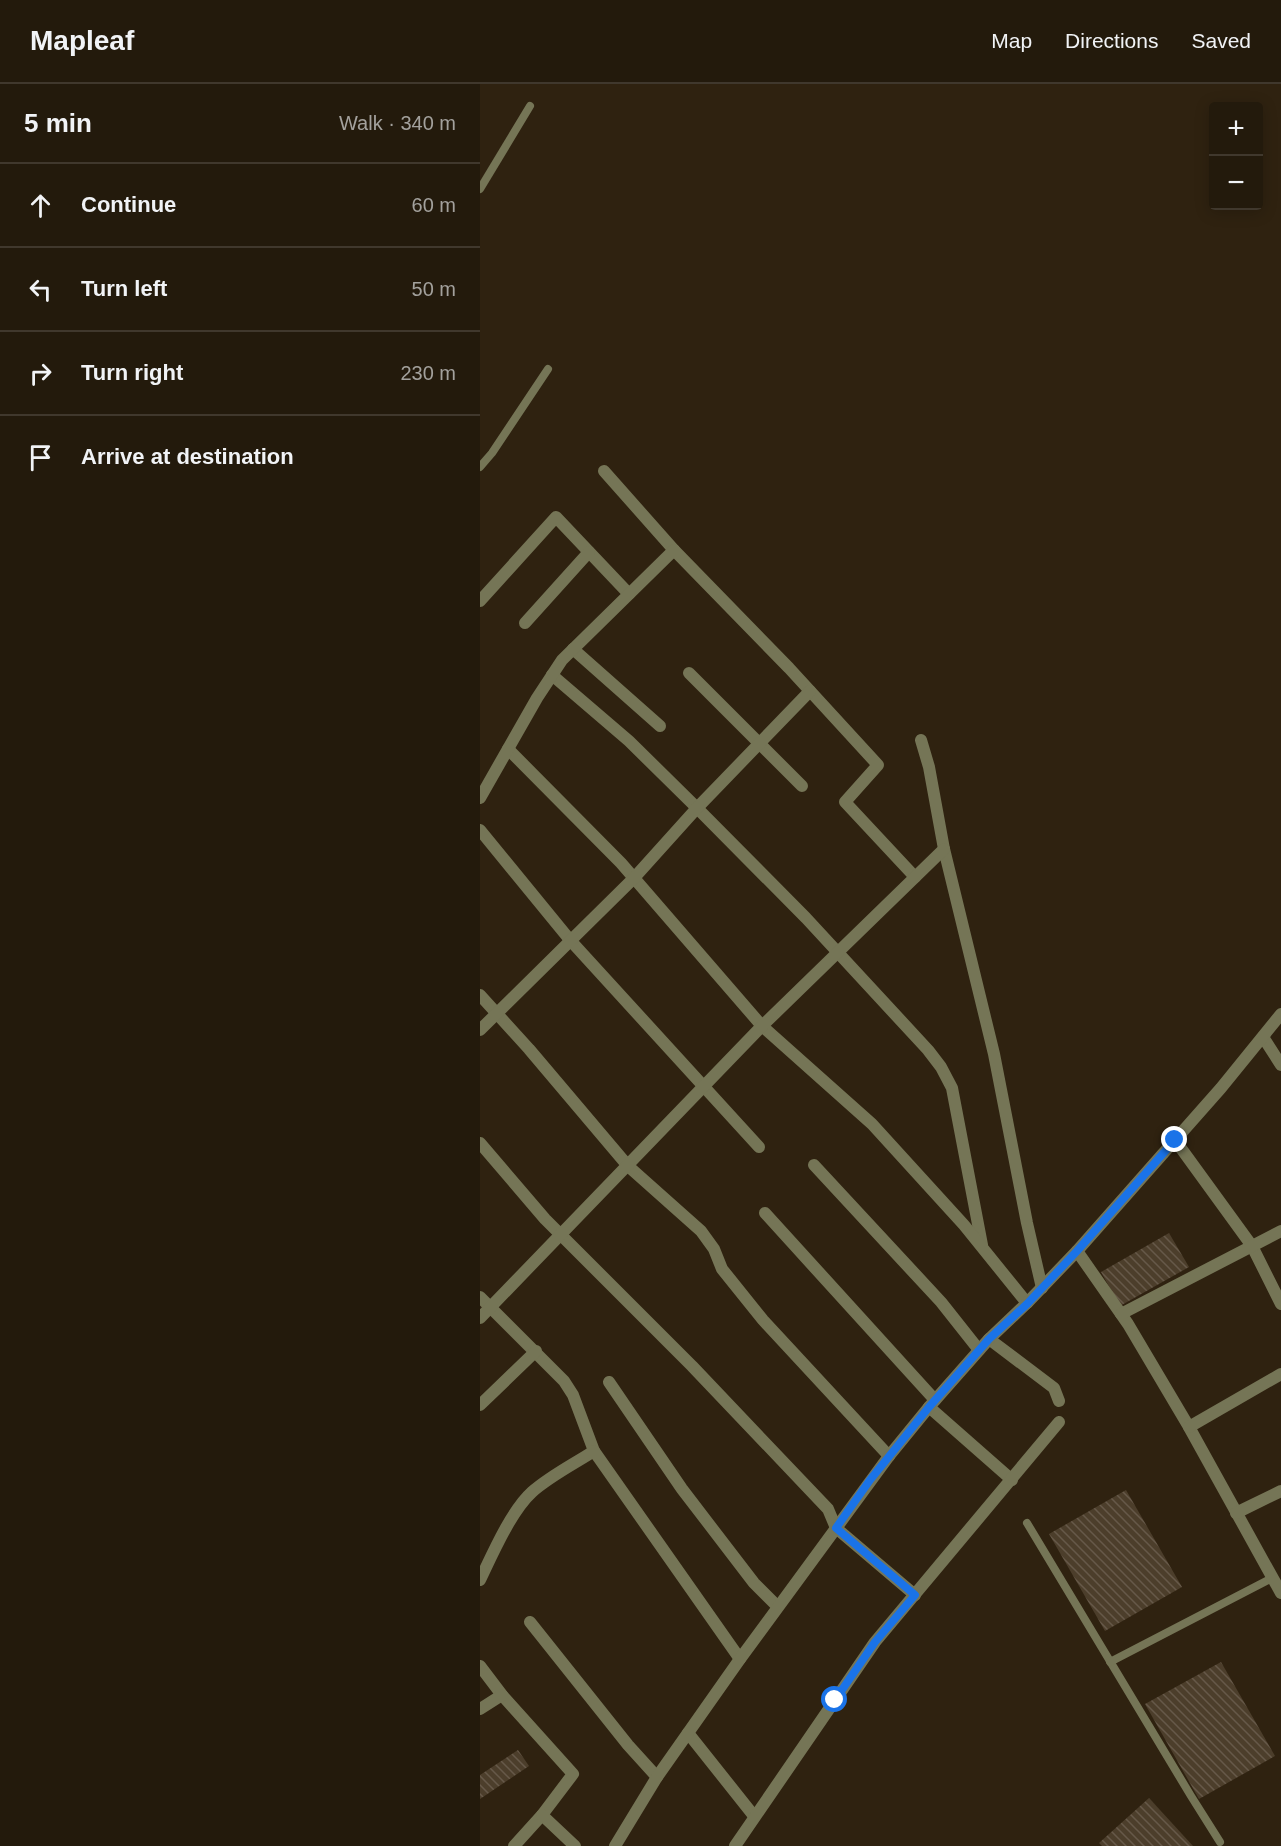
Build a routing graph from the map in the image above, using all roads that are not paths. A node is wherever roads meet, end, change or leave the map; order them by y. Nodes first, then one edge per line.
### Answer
1 (530, 106) dead end
2 (480, 189) edge
3 (548, 369) dead end
4 (480, 467) edge
5 (604, 471) dead end
6 (674, 550) junction
7 (589, 552) junction
8 (629, 594) junction
9 (480, 601) edge
10 (525, 623) dead end
11 (573, 649) junction
12 (688, 674) dead end
13 (552, 675) junction
14 (810, 691) junction
15 (660, 726) dead end
16 (921, 740) dead end
17 (759, 743) junction
18 (508, 749) junction
19 (802, 786) dead end
20 (480, 798) edge
21 (697, 808) junction
22 (480, 830) edge
23 (944, 849) junction
24 (915, 877) junction
25 (634, 878) junction
26 (570, 940) junction
27 (838, 952) junction
28 (480, 995) edge
29 (497, 1013) junction
30 (1281, 1014) edge
31 (762, 1026) junction
32 (480, 1030) edge
33 (1263, 1037) junction
34 (1281, 1065) edge
35 (703, 1086) junction
36 (1175, 1140) junction
37 (480, 1143) edge
38 (759, 1147) dead end
39 (814, 1165) dead end
40 (628, 1166) junction
41 (765, 1213) dead end
42 (1281, 1231) edge
43 (561, 1235) junction
44 (1252, 1246) junction
45 (983, 1249) junction
46 (1077, 1251) junction
47 (1042, 1288) junction
48 (480, 1297) edge
49 (1027, 1304) junction
50 (1281, 1304) edge
51 (490, 1307) junction
52 (1121, 1314) junction
53 (480, 1318) edge
54 (989, 1339) junction
55 (536, 1350) junction
56 (979, 1350) junction
57 (1281, 1374) edge
58 (609, 1382) dead end
59 (1059, 1401) dead end
60 (932, 1403) junction
61 (480, 1404) edge
62 (1059, 1422) dead end
63 (1189, 1427) junction
64 (594, 1451) junction
65 (889, 1456) junction
66 (1012, 1480) junction
67 (1281, 1491) edge
68 (1236, 1513) junction
69 (1027, 1523) dead end
70 (836, 1528) junction
71 (1272, 1578) junction
72 (480, 1580) edge
73 (1281, 1593) edge
74 (915, 1595) junction
75 (777, 1606) junction
76 (530, 1622) dead end
77 (740, 1659) junction
78 (1110, 1662) junction
79 (480, 1666) edge
80 (501, 1695) junction
81 (480, 1709) edge
82 (688, 1733) junction
83 (657, 1778) junction
84 (542, 1815) junction
85 (754, 1816) junction
86 (1220, 1842) dead end
87 (514, 1846) edge
88 (575, 1846) edge
89 (615, 1846) edge
90 (735, 1846) edge

1 - 2 lane
3 - 4 lane
5 - 6 street
6 - 8 street
6 - 14 street
7 - 8 street
7 - 9 street
7 - 10 street
8 - 11 street
11 - 13 street
11 - 15 street
12 - 17 street
13 - 18 street
13 - 21 street
14 - 17 street
14 - 24 street
16 - 23 street
17 - 19 street
17 - 21 street
18 - 20 street
18 - 25 street
21 - 25 street
21 - 27 street
22 - 26 street
23 - 24 street
23 - 47 street
24 - 27 street
25 - 26 street
25 - 31 street
26 - 29 street
26 - 35 street
27 - 31 street
27 - 45 street
28 - 29 street
29 - 32 street
29 - 40 street
30 - 33 street
31 - 35 street
31 - 45 street
33 - 34 street
33 - 36 street
35 - 38 street
35 - 40 street
36 - 44 street
36 - 46 street
37 - 43 street
39 - 56 street
40 - 43 street
40 - 65 street
41 - 60 street
42 - 44 street
43 - 51 street
43 - 70 street
44 - 50 street
44 - 52 street
45 - 49 street
46 - 47 street
46 - 52 street
47 - 49 street
48 - 51 street
49 - 54 street
51 - 53 street
51 - 55 street
52 - 63 street
54 - 56 street
54 - 59 street
55 - 61 street
55 - 64 street
56 - 60 street
57 - 63 street
58 - 75 street
60 - 65 street
60 - 66 street
62 - 66 street
63 - 68 street
64 - 72 street
64 - 77 street
65 - 70 street
66 - 74 street
67 - 68 street
68 - 71 street
69 - 78 lane
70 - 74 street
70 - 75 street
71 - 73 street
71 - 78 lane
74 - 85 street
75 - 77 street
76 - 83 street
77 - 82 street
78 - 86 lane
79 - 80 street
80 - 81 street
80 - 84 street
82 - 83 street
82 - 85 street
83 - 89 street
84 - 87 street
84 - 88 street
85 - 90 street

